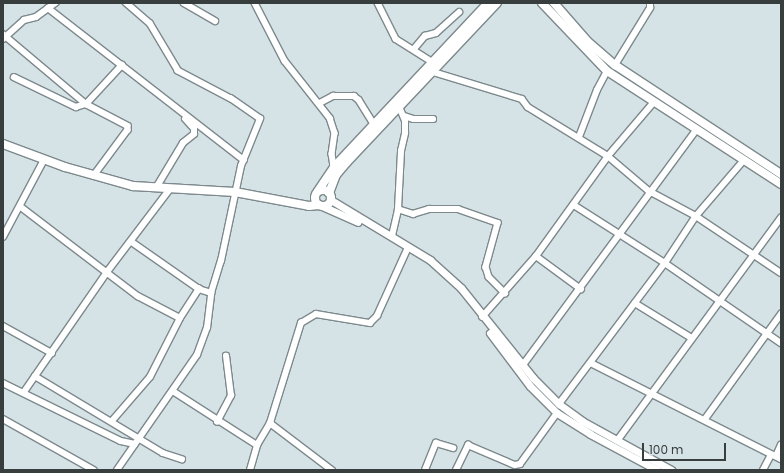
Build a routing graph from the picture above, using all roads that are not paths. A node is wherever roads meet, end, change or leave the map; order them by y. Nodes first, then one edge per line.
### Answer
1 (126, 3) edge
2 (184, 3) edge
3 (254, 3) edge
4 (378, 3) edge
5 (488, 3) edge
6 (497, 3) edge
7 (542, 3) edge
8 (554, 3) edge
9 (650, 3) edge
10 (51, 5) edge
11 (459, 12) dead end
12 (215, 21) dead end
13 (4, 36) edge
14 (414, 49) junction
15 (434, 63) junction
16 (615, 65) junction
17 (122, 66) junction
18 (608, 71) junction
19 (433, 72) junction
20 (14, 77) dead end
21 (654, 102) junction
22 (320, 103) junction
23 (86, 104) junction
24 (399, 107) junction
25 (177, 109) junction
26 (404, 116) junction
27 (433, 119) dead end
28 (374, 124) junction
29 (696, 130) junction
30 (579, 138) junction
31 (3, 144) edge
32 (608, 156) junction
33 (44, 160) junction
34 (244, 160) junction
35 (744, 160) junction
36 (334, 167) junction
37 (781, 174) edge
38 (94, 176) junction
39 (781, 184) edge
40 (156, 188) junction
41 (170, 189) junction
42 (649, 191) junction
43 (235, 192) junction
44 (317, 194) junction
45 (330, 196) junction
46 (298, 203) junction
47 (574, 205) junction
48 (320, 206) junction
49 (21, 207) junction
50 (398, 210) junction
51 (696, 216) junction
52 (781, 218) edge
53 (4, 234) edge
54 (621, 234) junction
55 (392, 236) junction
56 (132, 242) junction
57 (407, 250) junction
58 (753, 255) junction
59 (536, 256) junction
60 (665, 263) junction
61 (107, 272) junction
62 (781, 273) edge
63 (199, 289) junction
64 (581, 289) junction
65 (211, 293) junction
66 (505, 293) junction
67 (721, 301) junction
68 (635, 303) junction
69 (781, 314) edge
70 (482, 317) junction
71 (180, 318) junction
72 (3, 326) edge
73 (766, 334) junction
74 (692, 338) junction
75 (781, 343) edge
76 (52, 353) junction
77 (226, 356) dead end
78 (591, 363) junction
79 (523, 364) junction
80 (34, 376) junction
81 (3, 384) edge
82 (173, 391) junction
83 (24, 392) junction
84 (651, 392) junction
85 (559, 404) junction
86 (557, 412) junction
87 (705, 418) junction
88 (3, 419) edge
89 (112, 421) junction
90 (217, 422) junction
91 (270, 423) junction
92 (140, 438) junction
93 (616, 441) junction
94 (135, 444) junction
95 (257, 445) junction
96 (781, 445) edge
97 (453, 448) dead end
98 (776, 456) edge
99 (182, 459) dead end
100 (517, 468) edge
101 (94, 470) edge
102 (117, 470) edge
103 (250, 470) edge
104 (332, 470) edge
105 (425, 470) edge
106 (456, 470) edge
107 (657, 470) edge
108 (671, 470) edge
109 (763, 470) edge

1 - 34 street
2 - 12 street
3 - 22 street
4 - 14 street
5 - 15 main road
6 - 19 main road
7 - 18 main road
8 - 16 main road
9 - 16 street
10 - 13 street
10 - 17 street
11 - 14 street
13 - 23 street
14 - 15 street
15 - 28 main road
16 - 37 main road
17 - 23 street
17 - 25 street
18 - 21 main road
18 - 30 street
19 - 24 main road
19 - 30 street
20 - 23 street
21 - 29 main road
21 - 32 street
22 - 28 street
22 - 36 street
23 - 38 street
24 - 26 street
24 - 45 main road
25 - 34 street
25 - 40 street
26 - 27 street
26 - 50 street
28 - 36 main road
29 - 35 main road
29 - 42 street
30 - 32 street
31 - 33 main road
32 - 42 street
32 - 47 street
33 - 38 main road
33 - 49 street
34 - 43 street
35 - 39 main road
35 - 51 street
36 - 44 main road
38 - 40 main road
40 - 41 main road
41 - 43 main road
41 - 56 street
42 - 51 street
42 - 54 street
43 - 46 main road
43 - 65 street
44 - 45 main road
44 - 46 main road
44 - 48 main road
45 - 48 main road
45 - 55 street
46 - 48 main road
47 - 54 street
47 - 59 street
48 - 57 street
49 - 53 street
49 - 61 street
50 - 55 street
50 - 66 street
51 - 58 street
51 - 60 street
52 - 58 street
54 - 60 street
54 - 64 street
55 - 70 street
56 - 61 street
56 - 63 street
57 - 86 street
57 - 91 street
58 - 62 street
58 - 67 street
59 - 64 street
59 - 66 street
60 - 67 street
60 - 68 street
61 - 71 street
61 - 76 street
63 - 65 street
63 - 71 street
64 - 79 street
65 - 82 street
66 - 70 street
67 - 73 street
67 - 74 street
68 - 74 street
68 - 78 street
69 - 73 street
70 - 79 street
71 - 89 street
72 - 76 street
73 - 75 street
73 - 87 street
74 - 84 street
76 - 80 street
77 - 90 street
78 - 84 street
78 - 85 street
79 - 85 street
80 - 83 street
80 - 89 street
81 - 83 street
82 - 90 street
82 - 92 street
83 - 94 street
84 - 87 street
84 - 93 street
85 - 93 street
86 - 100 street
86 - 107 street
87 - 98 street
88 - 101 street
89 - 92 street
90 - 95 street
91 - 95 street
91 - 104 street
92 - 94 street
92 - 99 street
93 - 108 street
94 - 102 street
95 - 103 street
96 - 98 street
97 - 105 street
98 - 109 street
100 - 106 street

